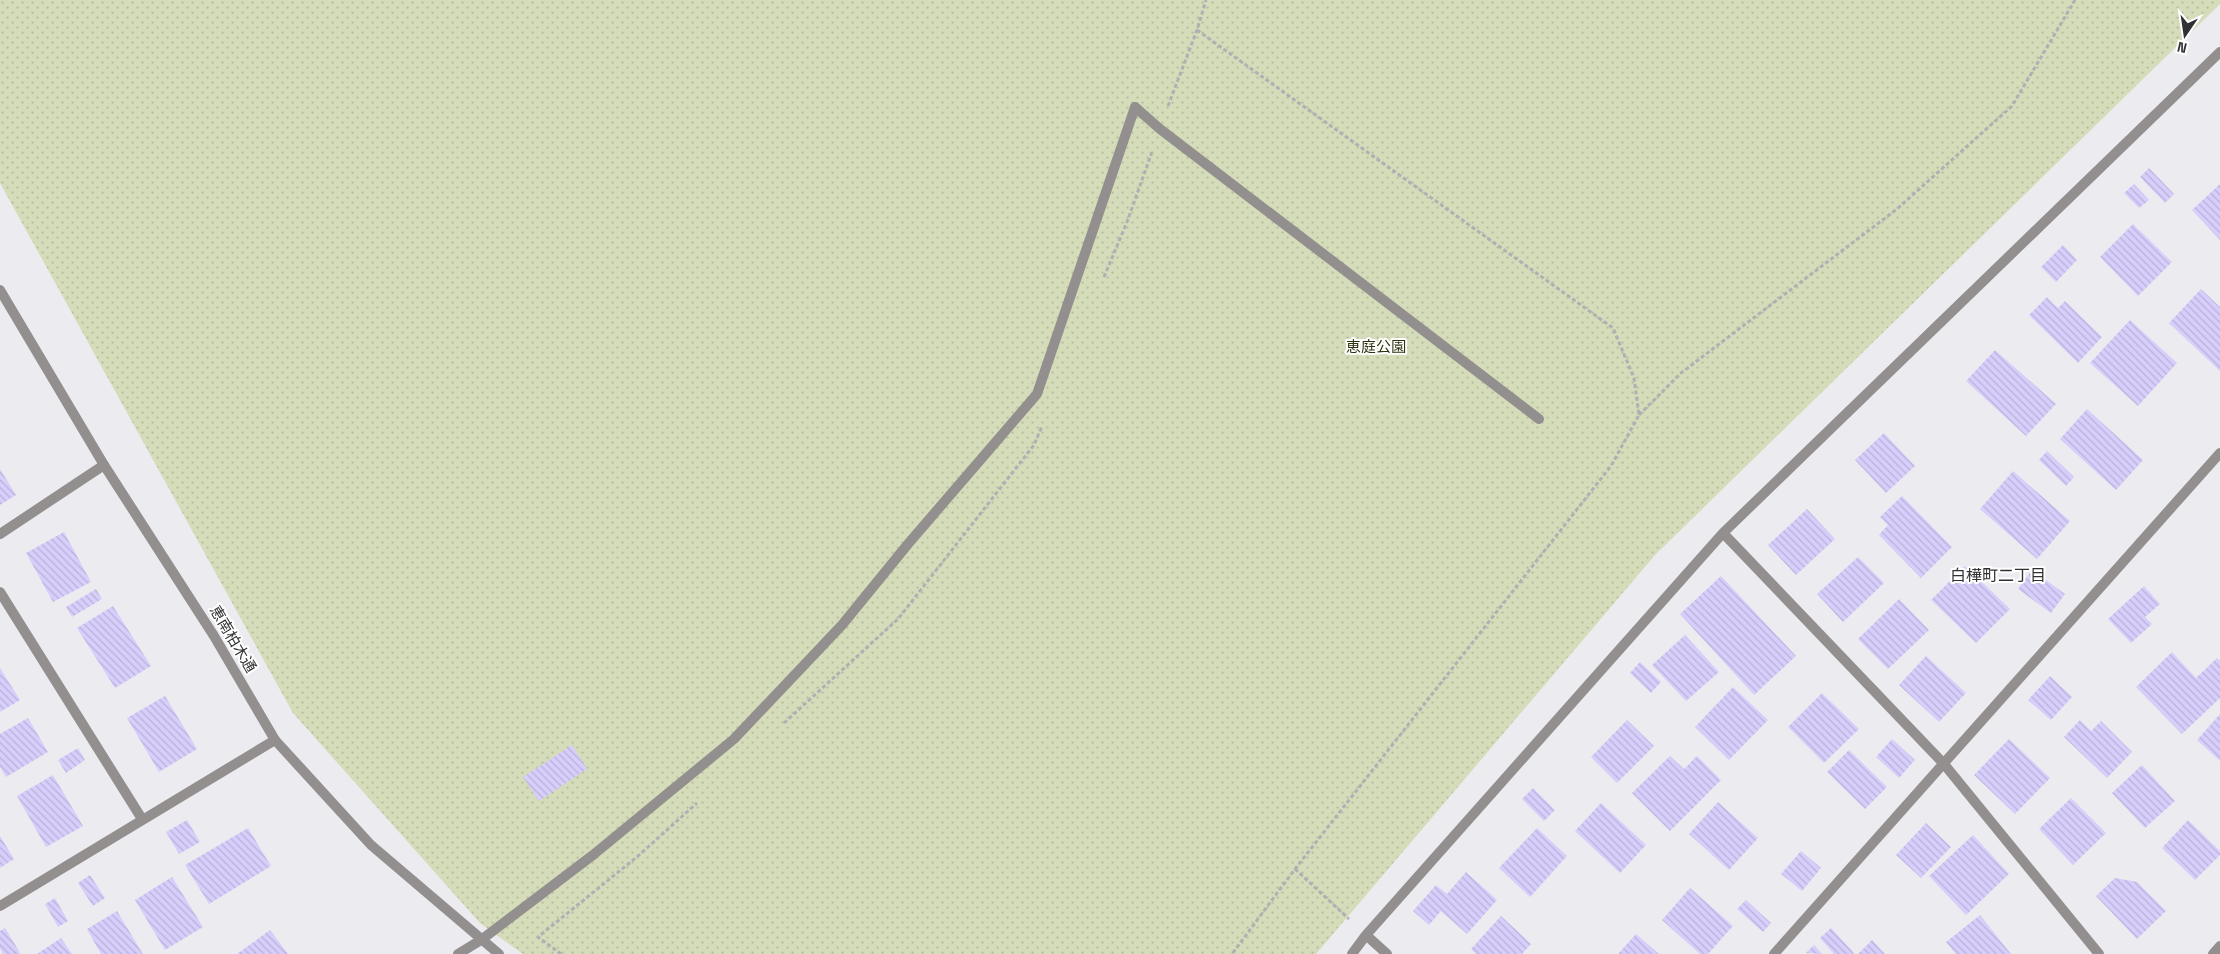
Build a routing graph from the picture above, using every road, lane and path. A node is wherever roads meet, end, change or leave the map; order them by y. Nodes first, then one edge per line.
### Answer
1 (2075, 0) edge
2 (1197, 30) dead end
3 (2220, 52) edge
4 (0, 290) edge
5 (1639, 415) junction
6 (1539, 419) dead end
7 (2220, 453) edge
8 (104, 466) junction
9 (1723, 532) junction
10 (0, 534) edge
11 (0, 592) edge
12 (275, 740) junction
13 (1944, 764) junction
14 (142, 819) junction
15 (1295, 868) junction
16 (0, 906) edge
17 (1354, 924) dead end
18 (1366, 935) junction
19 (481, 940) junction
20 (2220, 946) edge
21 (458, 954) edge
22 (499, 954) edge
23 (1232, 954) edge
24 (1352, 954) edge
25 (1387, 954) edge
26 (1774, 954) edge
27 (2099, 954) edge
28 (2213, 954) edge

1 - 5 path
2 - 5 path
3 - 9 street
4 - 8 street, 恵南柏木通
5 - 15 path
6 - 19 street
7 - 13 street
8 - 10 street
8 - 12 street, 恵南柏木通
9 - 13 street
9 - 18 street
11 - 14 street
12 - 14 street
12 - 19 street, 恵南柏木通
13 - 26 street
13 - 27 street
14 - 16 street
15 - 17 path
15 - 23 path
18 - 24 street
18 - 25 street
19 - 21 street
19 - 22 street, 恵南柏木通
20 - 28 street

